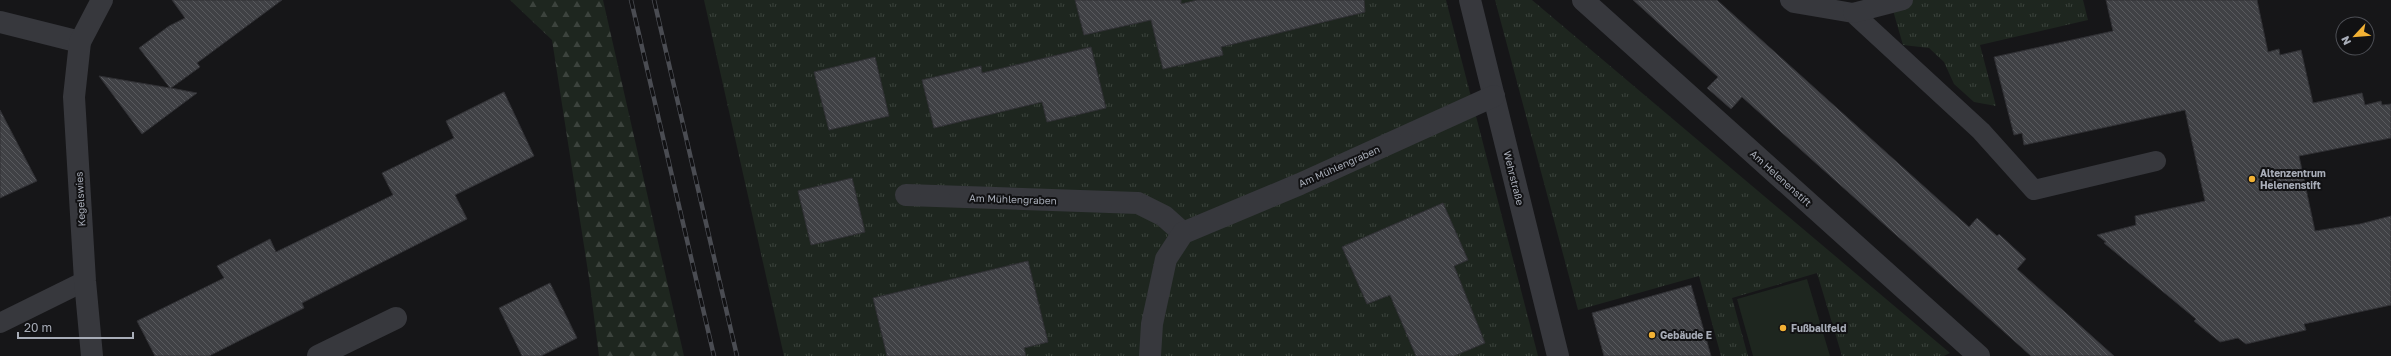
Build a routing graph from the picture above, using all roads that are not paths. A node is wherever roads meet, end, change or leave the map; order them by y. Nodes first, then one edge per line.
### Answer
1 (102, 0) edge
2 (1470, 0) edge
3 (1583, 0) edge
4 (1790, 0) edge
5 (1903, 0) edge
6 (1853, 13) junction
7 (0, 22) edge
8 (80, 42) junction
9 (1494, 96) junction
10 (2156, 160) dead end
11 (906, 195) dead end
12 (1184, 233) junction
13 (85, 281) junction
14 (396, 318) dead end
15 (0, 323) edge
16 (92, 356) edge
17 (318, 356) edge
18 (1150, 356) edge
19 (1558, 356) edge
20 (1979, 356) edge

1 - 8 street, Kegelswies
2 - 9 street, Wehrstraße
3 - 20 street, Am Helenenstift
4 - 6 lane
5 - 6 lane
6 - 10 lane
7 - 8 street
8 - 13 street, Kegelswies
9 - 12 street, Am Mühlengraben
9 - 19 street, Wehrstraße
11 - 12 street, Am Mühlengraben
12 - 18 street
13 - 15 lane
13 - 16 street, Kegelswies
14 - 17 street

